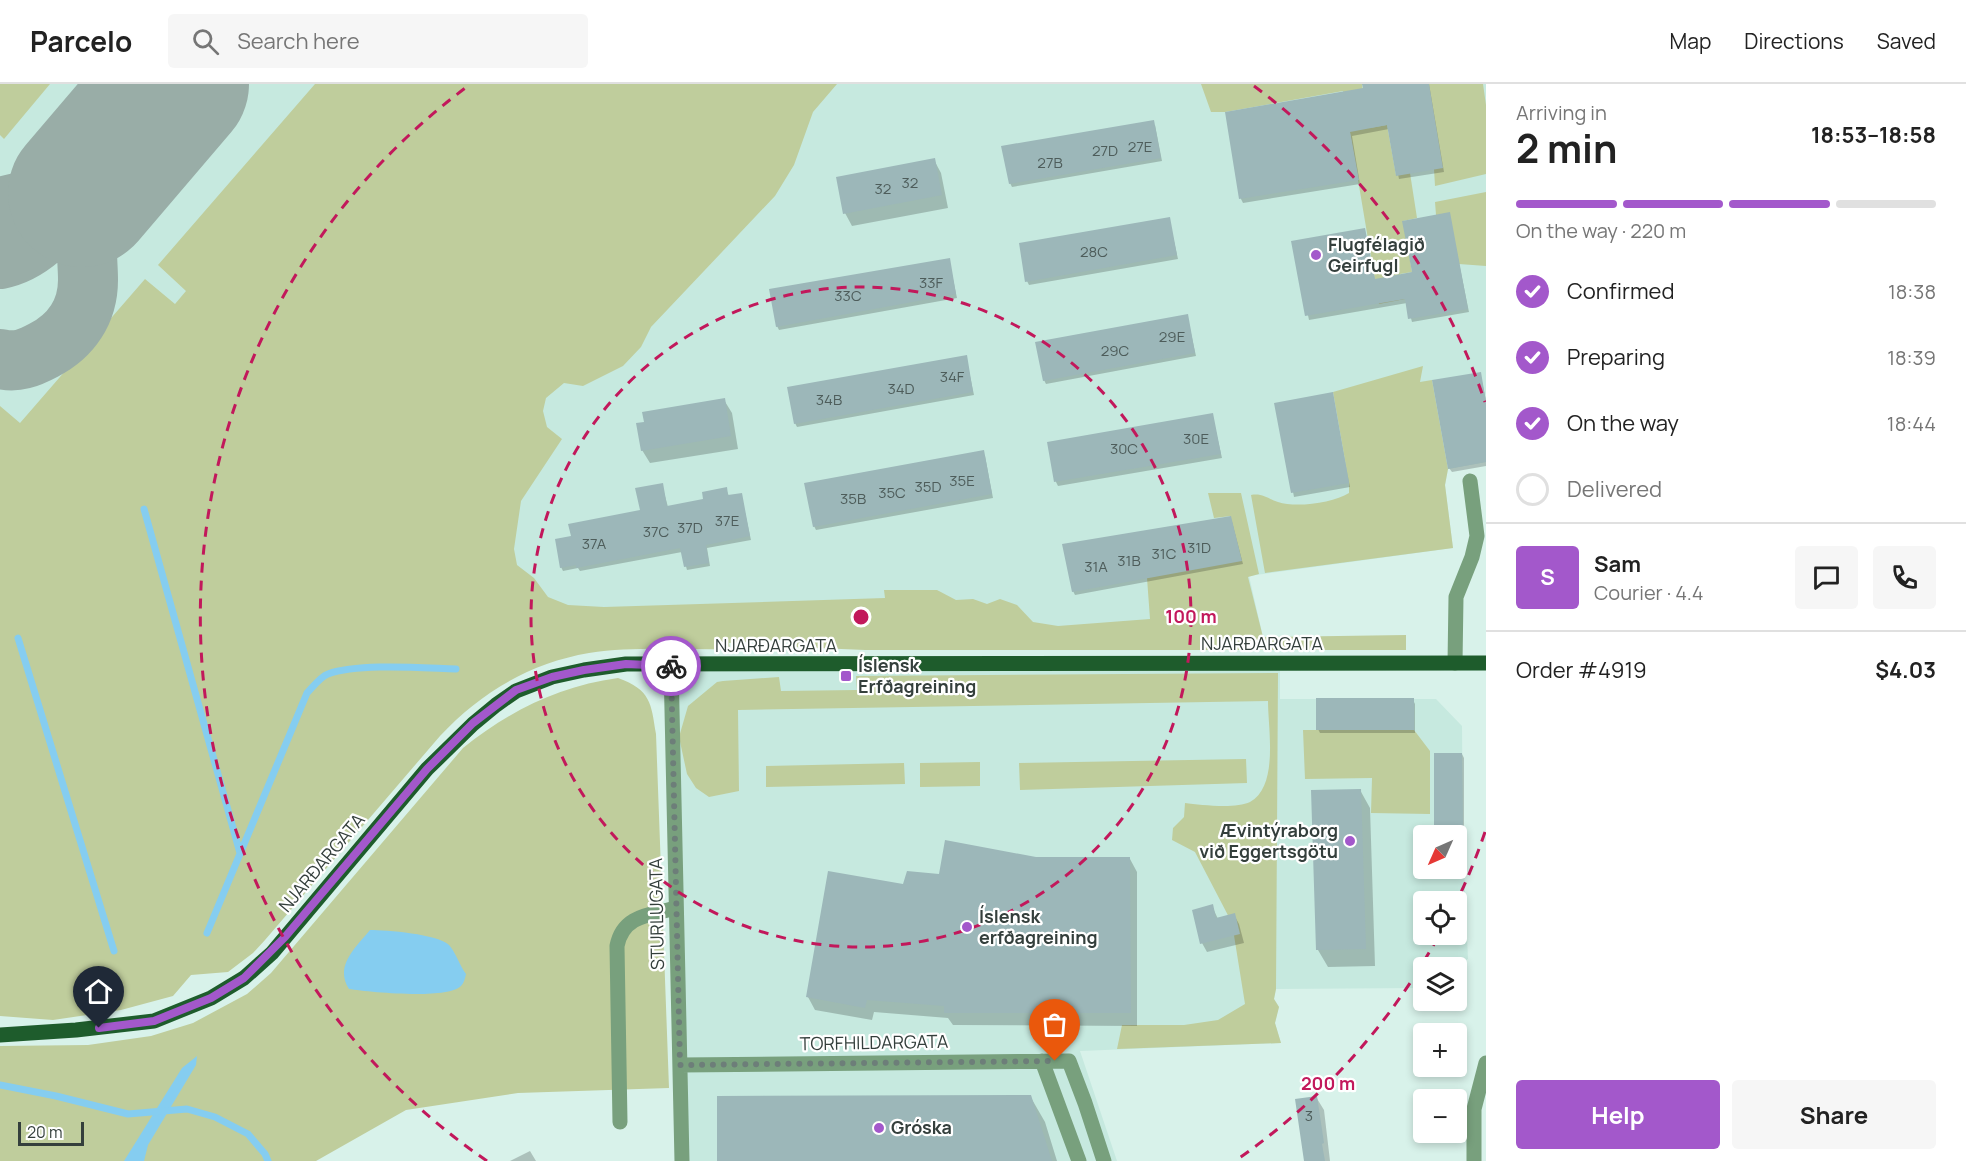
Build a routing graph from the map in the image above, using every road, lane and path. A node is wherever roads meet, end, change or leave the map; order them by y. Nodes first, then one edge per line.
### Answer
1 (1470, 481) dead end
2 (1481, 536) edge
3 (1455, 663) junction
4 (1486, 663) edge
5 (671, 665) junction
6 (676, 908) junction
7 (0, 1029) edge
8 (26, 1033) junction
9 (0, 1035) edge
10 (1042, 1061) junction
11 (1486, 1063) edge
12 (680, 1065) junction
13 (620, 1122) dead end
14 (682, 1161) edge
15 (1079, 1161) edge
16 (1104, 1161) edge
17 (1474, 1161) edge

1 - 2 street
2 - 3 street
3 - 4 main road, NJARÐARGATA
3 - 5 main road, NJARÐARGATA
5 - 6 street, STURLUGATA
5 - 8 main road, NJARÐARGATA
6 - 12 street, STURLUGATA
6 - 13 street
7 - 8 main road, NJARÐARGATA
8 - 9 main road, NJARÐARGATA
10 - 12 street, TORFHILDARGATA
10 - 15 street
10 - 16 street, TORFHILDARGATA
11 - 17 street
12 - 14 street, STURLUGATA

